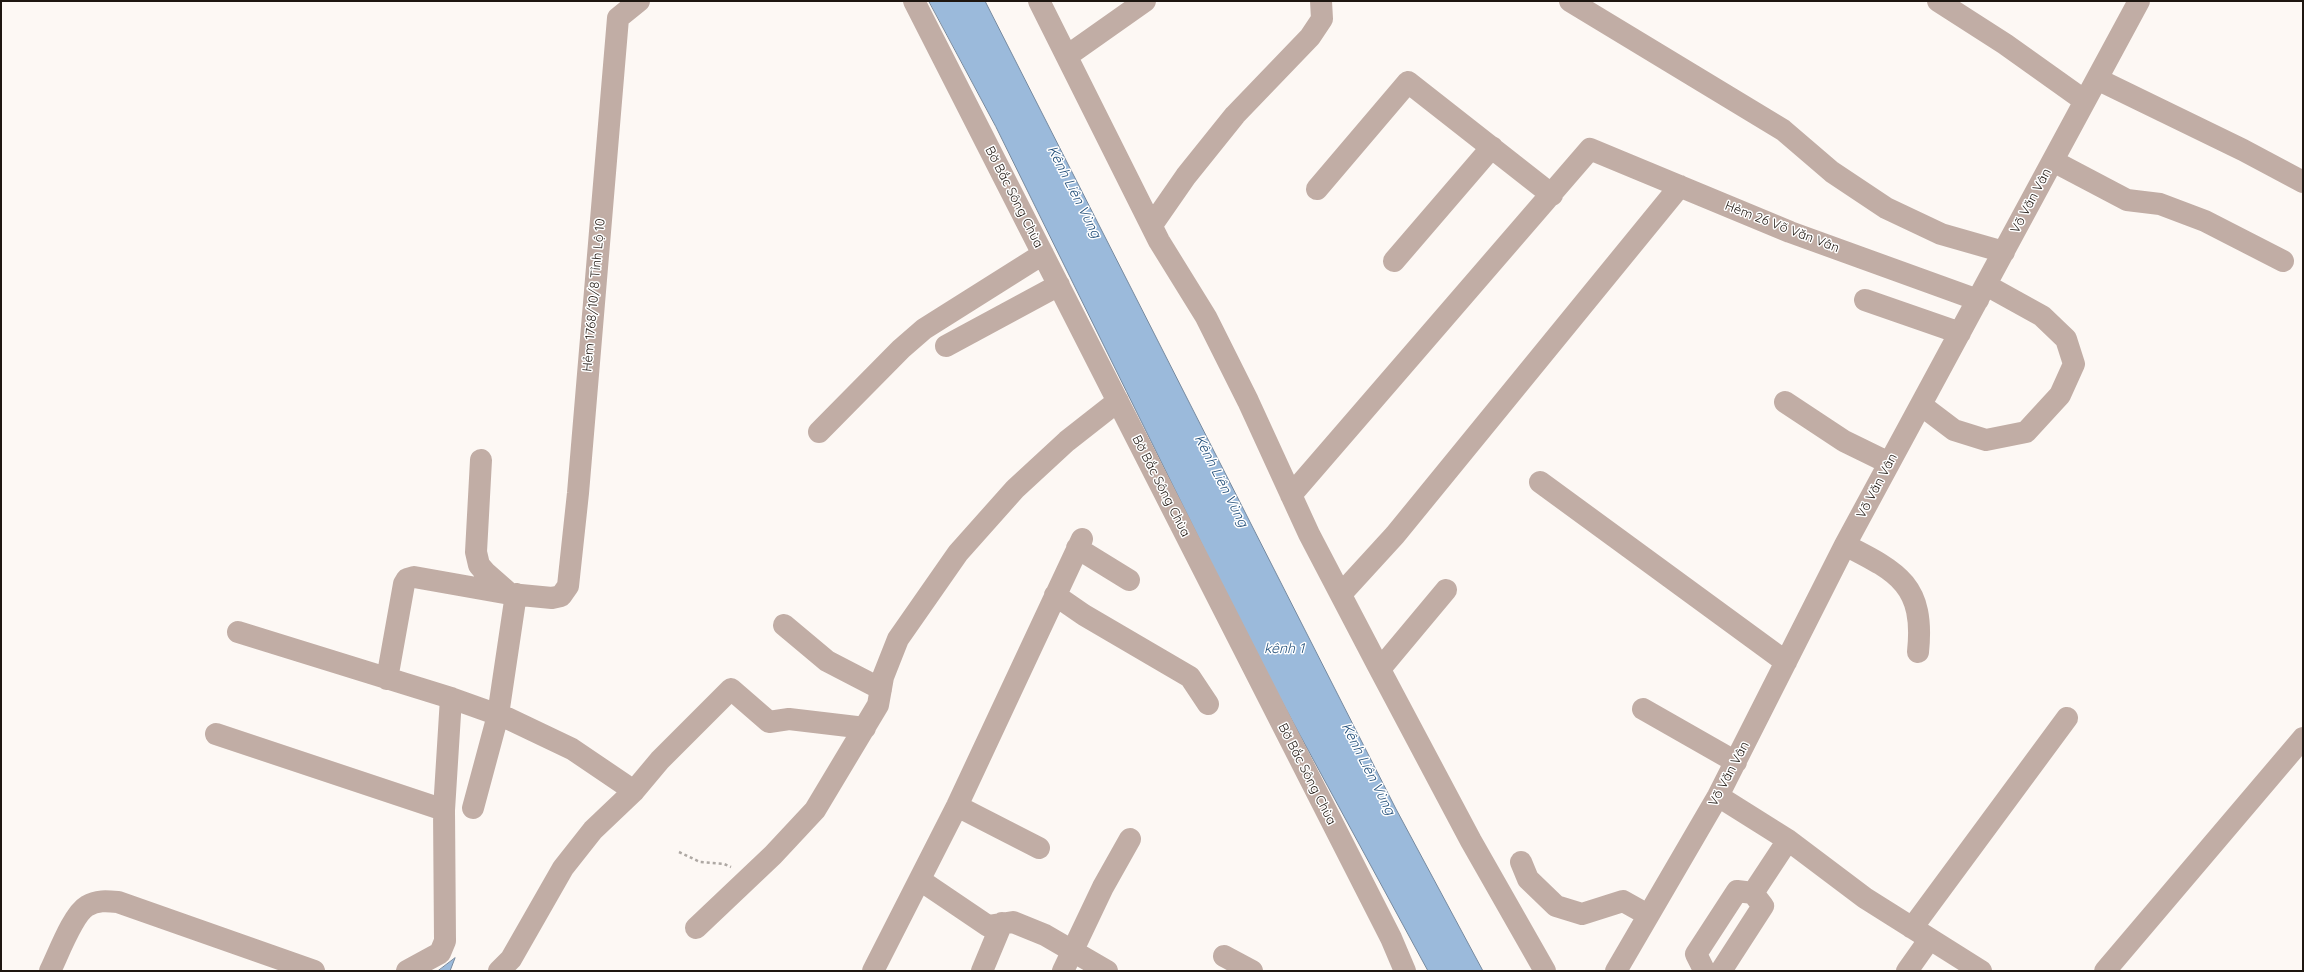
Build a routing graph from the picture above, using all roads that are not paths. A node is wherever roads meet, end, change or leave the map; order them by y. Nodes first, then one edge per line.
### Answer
1 (639, 1) edge
2 (914, 1) edge
3 (1039, 1) edge
4 (1144, 1) edge
5 (1321, 1) edge
6 (1570, 1) edge
7 (1938, 1) edge
8 (2131, 4) edge
9 (1066, 56) junction
10 (2097, 79) junction
11 (2085, 101) junction
12 (1492, 147) junction
13 (2053, 161) junction
14 (2303, 182) edge
15 (1680, 186) junction
16 (1318, 189) dead end
17 (1552, 194) junction
18 (1152, 225) junction
19 (2004, 252) junction
20 (1043, 254) junction
21 (1394, 261) dead end
22 (2284, 261) dead end
23 (1059, 285) junction
24 (1982, 292) junction
25 (1865, 300) dead end
26 (1960, 333) junction
27 (946, 346) dead end
28 (1118, 401) junction
29 (1785, 402) dead end
30 (1921, 405) junction
31 (820, 432) dead end
32 (481, 460) dead end
33 (1889, 463) junction
34 (1540, 482) dead end
35 (1291, 495) junction
36 (1845, 545) junction
37 (1129, 580) dead end
38 (1446, 590) dead end
39 (513, 594) junction
40 (1341, 594) junction
41 (1056, 595) junction
42 (784, 625) dead end
43 (238, 632) dead end
44 (1918, 652) dead end
45 (1786, 662) junction
46 (1380, 669) junction
47 (387, 679) junction
48 (881, 689) junction
49 (451, 698) junction
50 (1208, 704) dead end
51 (1642, 709) dead end
52 (498, 715) junction
53 (2066, 718) dead end
54 (865, 728) junction
55 (216, 734) dead end
56 (2303, 738) edge
57 (1736, 762) junction
58 (634, 791) junction
59 (1718, 796) junction
60 (957, 806) junction
61 (473, 808) dead end
62 (444, 810) junction
63 (1130, 839) dead end
64 (1788, 840) junction
65 (1039, 848) dead end
66 (1521, 862) dead end
67 (920, 880) junction
68 (1752, 893) junction
69 (1648, 916) junction
70 (1002, 923) junction
71 (696, 928) dead end
72 (1920, 934) junction
73 (1073, 952) junction
74 (1224, 956) dead end
75 (2114, 968) edge
76 (50, 971) edge
77 (314, 971) edge
78 (407, 971) edge
79 (499, 971) edge
80 (873, 971) edge
81 (982, 971) edge
82 (1062, 971) edge
83 (1107, 971) edge
84 (1252, 971) edge
85 (1405, 971) edge
86 (1545, 971) edge
87 (1616, 971) edge
88 (1709, 971) edge
89 (1908, 971) edge
90 (1981, 971) edge

1 - 39 street, Hẻm 1768/10/8 Tỉnh Lộ 10
2 - 20 street, Bờ Bắc Sông Chùa
3 - 9 street
4 - 9 street
5 - 18 street
6 - 19 street
7 - 11 street
8 - 10 street, Võ Văn Vân
9 - 18 street
10 - 11 street, Võ Văn Vân
10 - 14 street
11 - 13 street, Võ Văn Vân
12 - 16 street
12 - 17 street
12 - 21 street
13 - 19 street, Võ Văn Vân
13 - 22 street
15 - 17 street, Hẻm 26 Võ Văn Vân
15 - 24 street, Hẻm 26 Võ Văn Vân
15 - 40 street
17 - 35 street
18 - 35 street
19 - 24 street, Võ Văn Vân
20 - 23 street, Bờ Bắc Sông Chùa
20 - 31 street
23 - 27 street
23 - 28 street, Bờ Bắc Sông Chùa
24 - 26 street, Võ Văn Vân
24 - 30 street, Hẻm 26 Võ Văn Vân
25 - 26 street
26 - 30 street, Võ Văn Vân
28 - 48 street
28 - 85 street, Bờ Bắc Sông Chùa
29 - 33 street
30 - 33 street, Võ Văn Vân
32 - 39 street
33 - 36 street, Võ Văn Vân
34 - 45 street
35 - 40 street
36 - 44 street
36 - 45 street, Võ Văn Vân
37 - 41 street
38 - 46 street
39 - 47 street
39 - 52 street
40 - 46 street
41 - 50 street
41 - 60 street
42 - 48 street
43 - 47 street
45 - 57 street, Võ Văn Vân
46 - 86 street
47 - 49 street
48 - 54 street
49 - 52 street
49 - 62 street
51 - 57 street
52 - 58 street
52 - 61 street
53 - 72 street
54 - 58 street
54 - 71 street
55 - 62 street
56 - 75 street
57 - 59 street, Võ Văn Vân
58 - 79 street
59 - 64 street
59 - 69 street, Võ Văn Vân
60 - 65 street
60 - 67 street
62 - 78 street
63 - 73 street
64 - 68 street
64 - 72 street
66 - 69 street
67 - 70 street
67 - 80 street
68 - 88 street
68 - 88 street
69 - 87 street, Võ Văn Vân
70 - 73 street
70 - 81 street
72 - 89 street
72 - 90 street
73 - 82 street
73 - 83 street
74 - 84 street
76 - 77 street

